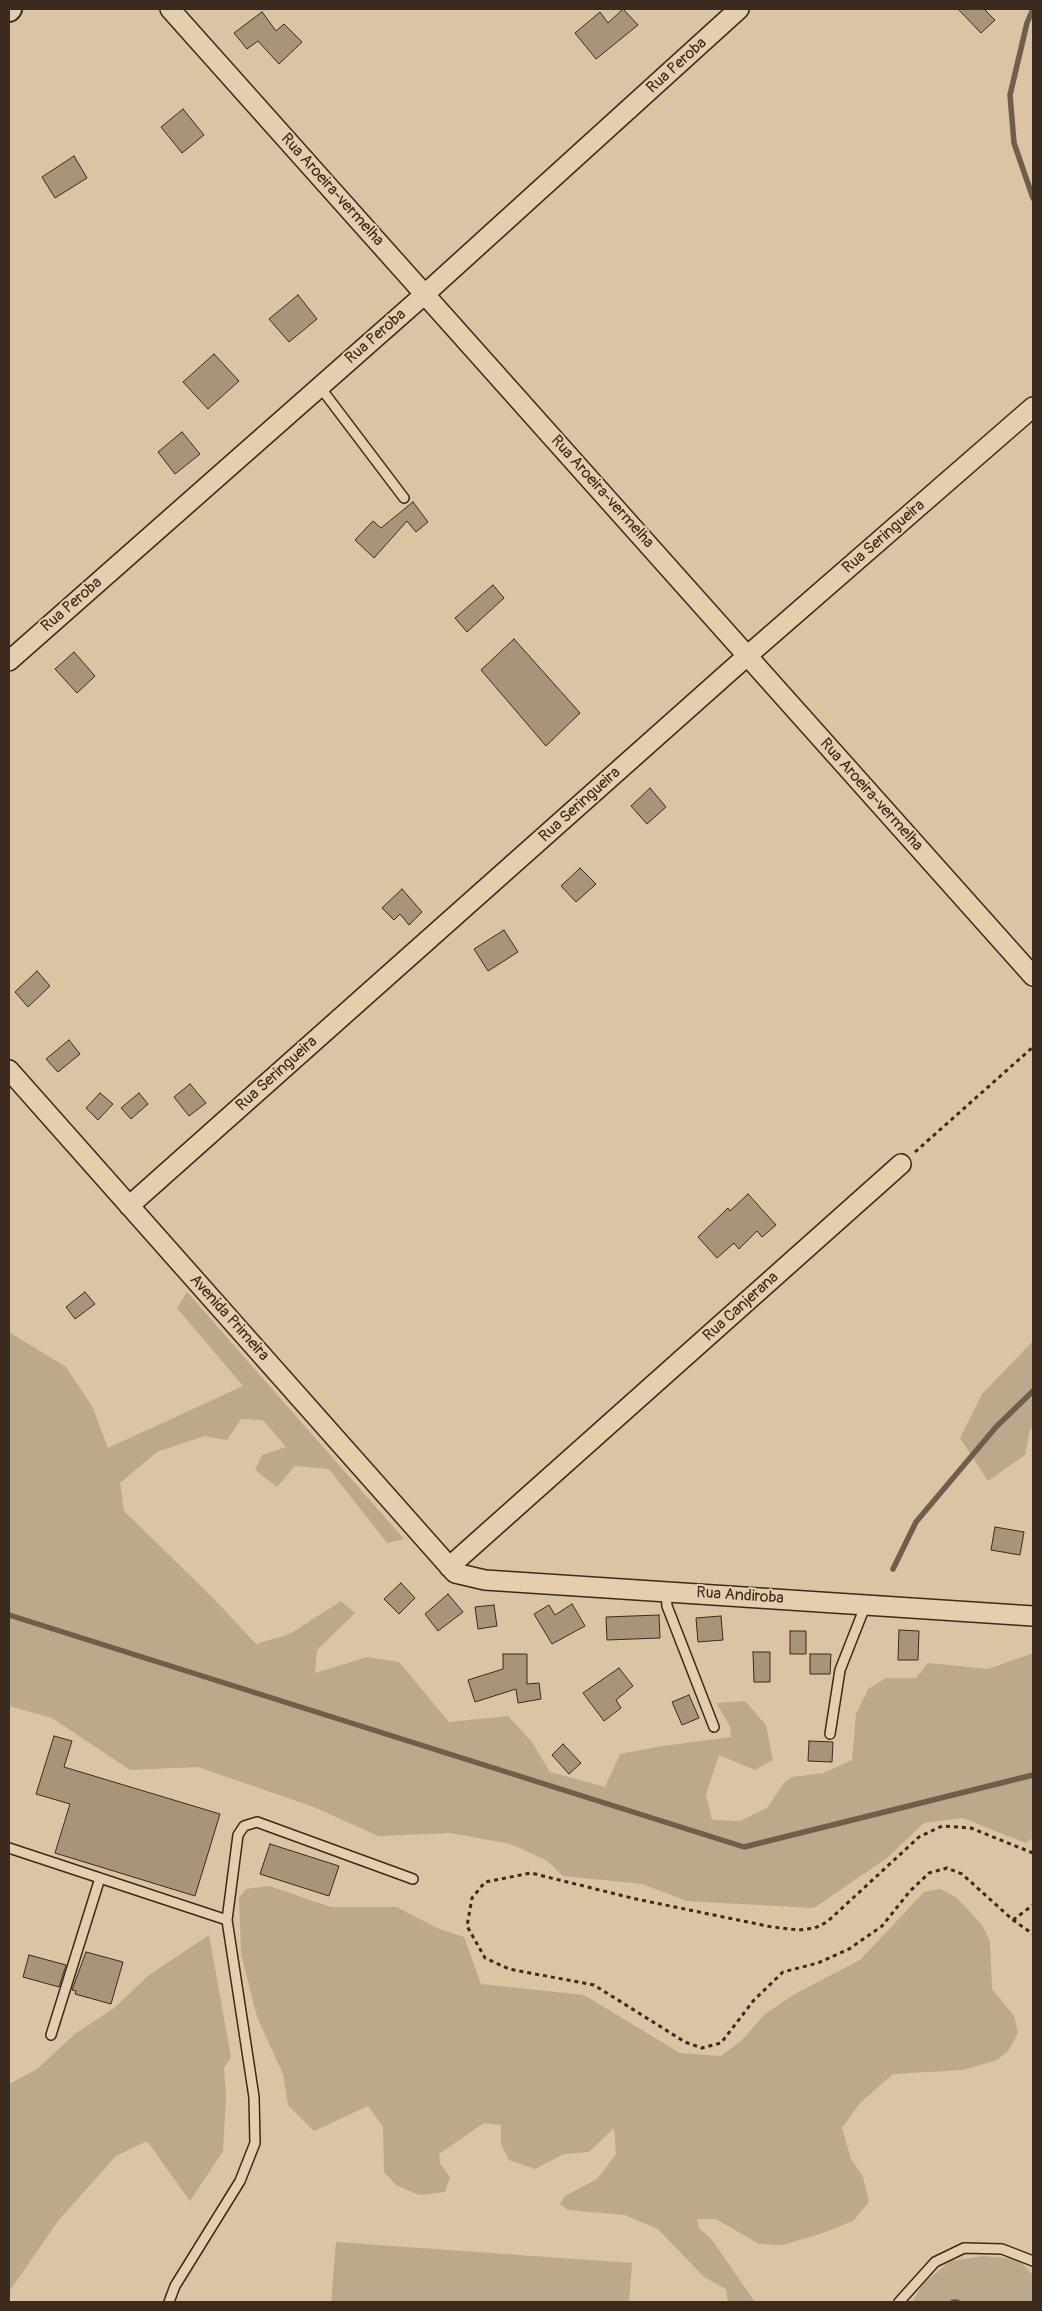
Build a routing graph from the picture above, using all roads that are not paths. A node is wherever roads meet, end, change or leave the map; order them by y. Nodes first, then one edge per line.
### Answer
1 (170, 9) edge
2 (739, 9) edge
3 (425, 294) junction
4 (320, 387) junction
5 (1033, 407) edge
6 (404, 498) dead end
7 (747, 656) junction
8 (9, 661) edge
9 (1033, 976) edge
10 (9, 1070) edge
11 (901, 1164) road end
12 (129, 1206) junction
13 (449, 1567) junction
14 (666, 1592) junction
15 (866, 1604) junction
16 (1033, 1616) edge
17 (714, 1728) dead end
18 (830, 1734) dead end
19 (9, 1848) edge
20 (100, 1878) junction
21 (413, 1879) dead end
22 (227, 1920) junction
23 (51, 2035) dead end
24 (1033, 2261) edge
25 (169, 2302) edge
26 (899, 2302) edge

1 - 3 street, Rua Aroeira-vermelha
2 - 3 street, Rua Peroba
3 - 4 street, Rua Peroba
3 - 7 street, Rua Aroeira-vermelha
4 - 6 lane
4 - 8 street, Rua Peroba
5 - 7 street, Rua Seringueira
7 - 9 street, Rua Aroeira-vermelha
7 - 12 street, Rua Seringueira
10 - 12 street, Avenida Primeira
11 - 13 street, Rua Canjerana
12 - 13 street, Avenida Primeira
13 - 14 street, Rua Andiroba
14 - 15 street, Rua Andiroba
14 - 17 lane
15 - 16 street, Rua Andiroba
15 - 18 lane
19 - 20 lane
20 - 22 lane
20 - 23 lane
21 - 22 lane
22 - 25 lane
24 - 26 lane

